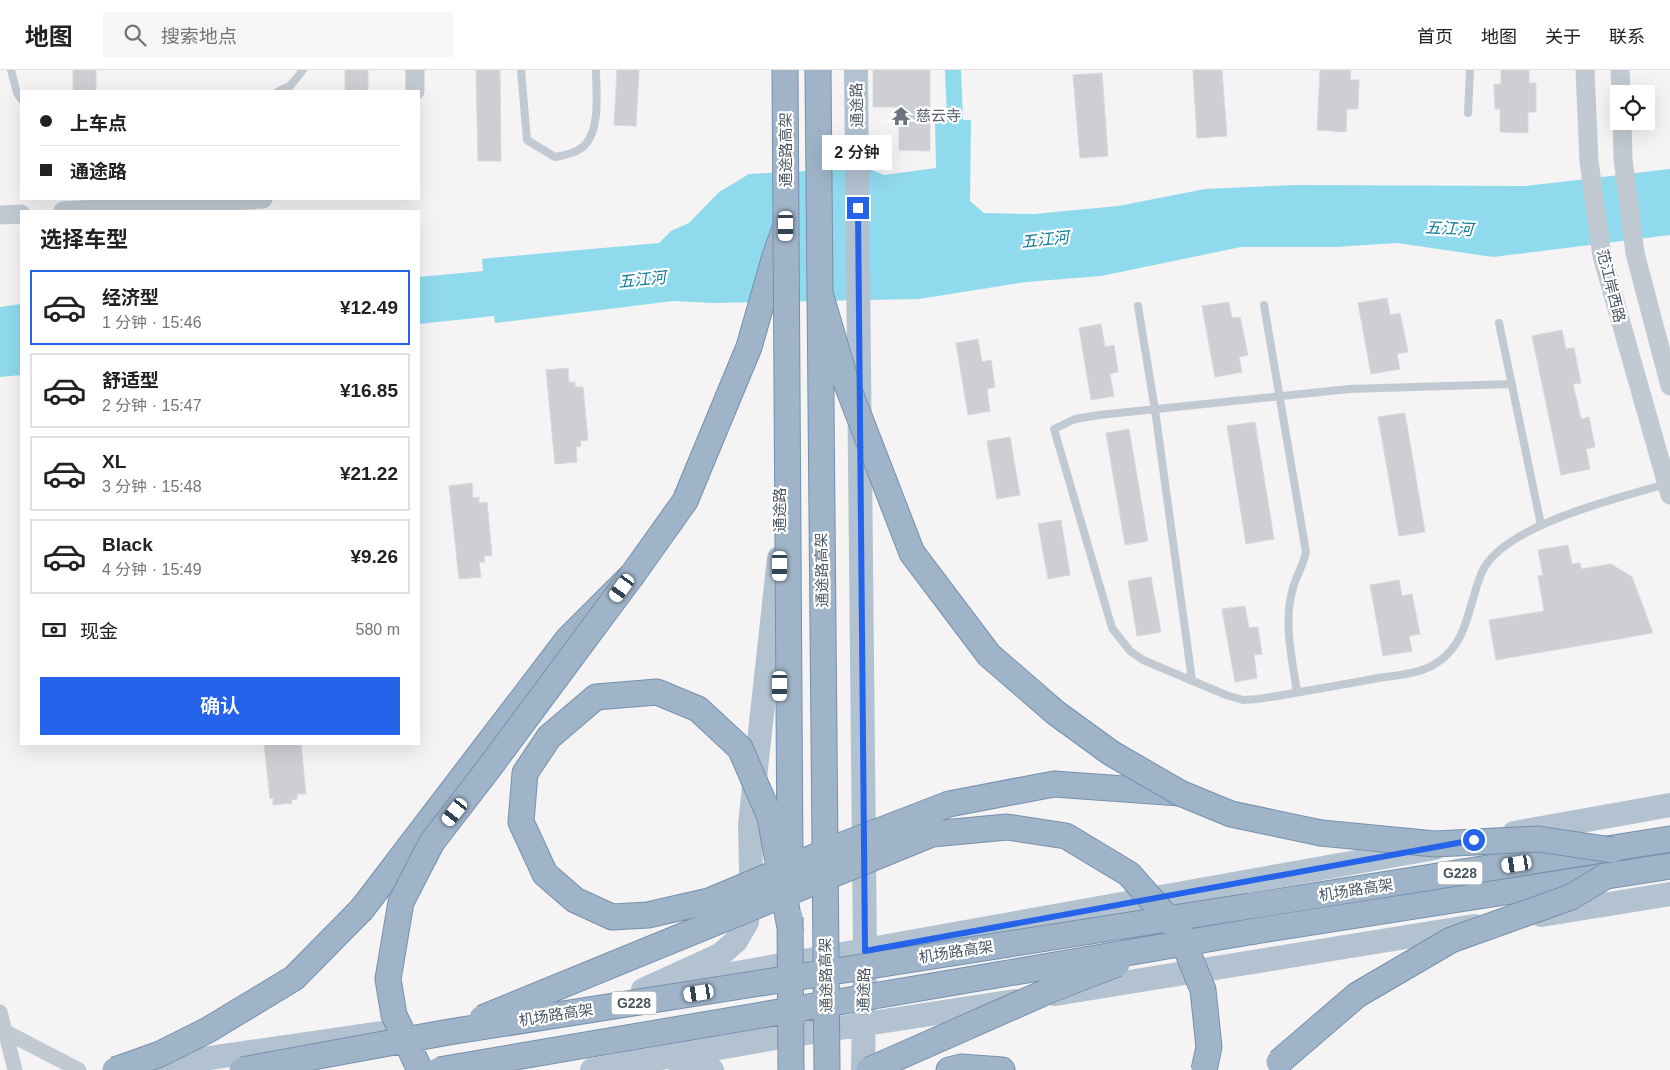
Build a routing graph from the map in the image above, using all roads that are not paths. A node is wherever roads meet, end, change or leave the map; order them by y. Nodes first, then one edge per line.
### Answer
1 (11, 70) edge
2 (303, 70) edge
3 (415, 70) edge
4 (522, 70) edge
5 (596, 70) edge
6 (785, 70) edge
7 (818, 70) edge
8 (856, 70) edge
9 (1470, 70) edge
10 (1585, 70) edge
11 (1620, 70) edge
12 (1621, 85) edge
13 (282, 90) edge
14 (415, 90) edge
15 (20, 98) edge
16 (1468, 113) dead end
17 (1622, 130) edge
18 (246, 200) edge
19 (80, 210) edge
20 (20, 214) edge
21 (0, 215) edge
22 (783, 232) junction
23 (820, 292) junction
24 (1264, 305) dead end
25 (1138, 306) dead end
26 (1500, 323) dead end
27 (1512, 384) junction
28 (1670, 386) edge
29 (1278, 396) junction
30 (1155, 410) junction
31 (1669, 487) edge
32 (1541, 525) junction
33 (780, 546) junction
34 (633, 574) junction
35 (1192, 680) junction
36 (1297, 692) junction
37 (1180, 793) junction
38 (1670, 805) edge
39 (1670, 839) edge
40 (1612, 850) junction
41 (1670, 866) edge
42 (1606, 876) junction
43 (1670, 894) edge
44 (791, 933) junction
45 (1150, 948) junction
46 (865, 951) junction
47 (781, 966) junction
48 (644, 990) junction
49 (0, 1012) edge
50 (863, 1025) junction
51 (2, 1031) edge
52 (449, 1032) junction
53 (781, 1037) junction
54 (664, 1058) junction
55 (14, 1070) edge
56 (78, 1070) edge
57 (115, 1070) edge
58 (131, 1070) edge
59 (242, 1070) edge
60 (420, 1070) edge
61 (439, 1070) edge
62 (592, 1070) edge
63 (712, 1070) edge
64 (780, 1070) edge
65 (792, 1070) edge
66 (827, 1070) edge
67 (862, 1070) edge
68 (869, 1070) edge
69 (950, 1070) edge
70 (1002, 1070) edge
71 (1204, 1070) edge
72 (1273, 1070) edge

1 - 15 lane
2 - 13 lane
3 - 14 street
4 - 5 lane
6 - 22 highway, 通途路高架, bridge
7 - 23 highway, 通途路高架, bridge
8 - 46 main road, 通途路
9 - 16 lane
10 - 31 street, 范江岸西路
11 - 12 street
17 - 28 street
18 - 19 street
20 - 21 street
22 - 33 main road, 通途路
22 - 34 highway
22 - 44 highway, 通途路高架, bridge
23 - 37 highway, bridge
23 - 66 highway, 通途路高架, bridge
24 - 29 lane
25 - 30 lane
26 - 27 lane
27 - 29 lane
27 - 32 lane
29 - 30 lane
29 - 36 lane
30 - 35 lane
30 - 35 lane
31 - 32 lane
32 - 36 lane
33 - 47 main road, 通途路
33 - 48 main road
34 - 57 highway, bridge
34 - 60 highway, bridge
35 - 36 lane
37 - 40 highway, bridge
37 - 44 highway, bridge
38 - 46 main road
39 - 40 highway, 机场路高架 / G228
40 - 52 highway, 机场路高架 / G228, bridge
41 - 42 highway, 机场路高架 / G228
42 - 45 highway, 机场路高架 / G228, bridge
42 - 72 highway, bridge
43 - 50 main road
44 - 65 highway, 通途路高架, bridge
45 - 61 highway, 机场路高架 / G228, bridge
45 - 68 highway, bridge
46 - 47 main road
46 - 50 main road, 通途路
47 - 48 main road
47 - 53 main road, 通途路
48 - 58 main road
49 - 51 street
50 - 53 main road
50 - 67 main road, 通途路
51 - 55 street
51 - 56 street
52 - 59 highway, 机场路高架 / G228, bridge
52 - 71 highway, bridge
53 - 54 main road
53 - 64 main road, 通途路
54 - 62 main road
54 - 63 main road
69 - 70 highway

